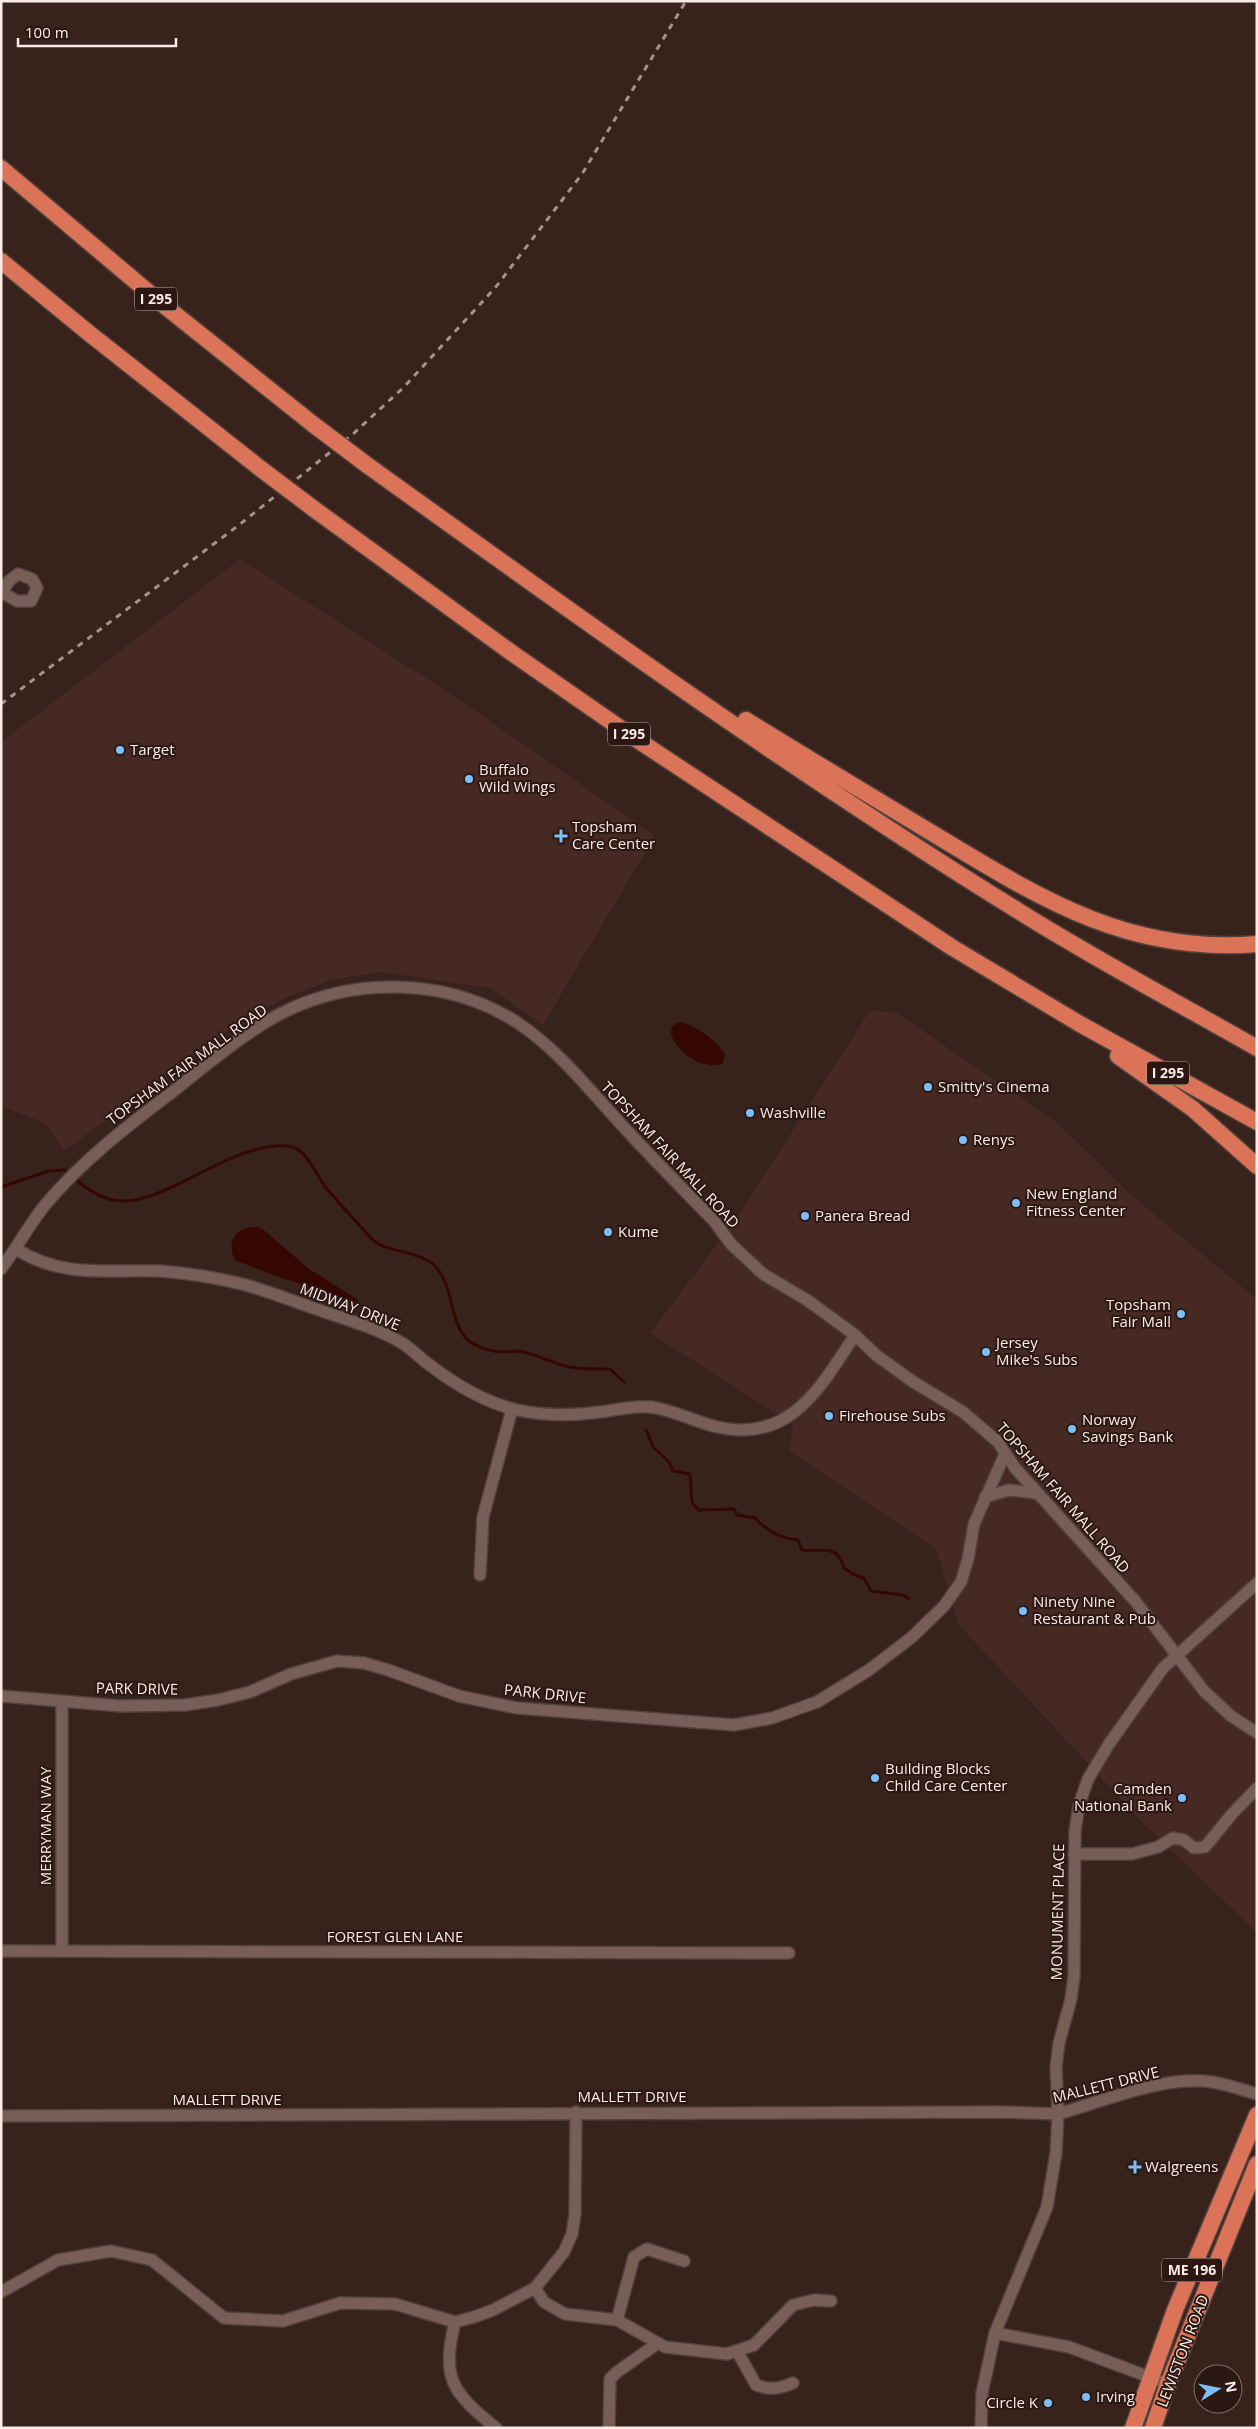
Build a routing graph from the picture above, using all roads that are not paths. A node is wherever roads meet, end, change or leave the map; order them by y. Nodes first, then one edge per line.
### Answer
1 (1, 168) edge
2 (1, 261) edge
3 (706, 705) junction
4 (1257, 944) edge
5 (1080, 1024) junction
6 (1257, 1048) edge
7 (1257, 1122) edge
8 (1257, 1166) edge
9 (16, 1248) junction
10 (1, 1269) edge
11 (855, 1335) junction
12 (512, 1408) junction
13 (1005, 1454) junction
14 (1036, 1494) junction
15 (985, 1497) junction
16 (480, 1575) dead end
17 (1257, 1583) edge
18 (1178, 1654) junction
19 (1, 1696) edge
20 (62, 1702) junction
21 (1257, 1733) edge
22 (1257, 1788) edge
23 (1074, 1854) junction
24 (1, 1951) edge
25 (62, 1951) junction
26 (789, 1953) dead end
27 (1257, 2094) edge
28 (576, 2112) junction
29 (1058, 2114) junction
30 (1257, 2115) edge
31 (1, 2116) edge
32 (1257, 2164) edge
33 (684, 2262) dead end
34 (4, 2285) edge
35 (535, 2288) junction
36 (831, 2301) dead end
37 (617, 2320) junction
38 (455, 2322) junction
39 (995, 2333) junction
40 (658, 2343) junction
41 (737, 2350) junction
42 (1149, 2378) junction
43 (793, 2383) dead end
44 (1168, 2384) junction
45 (496, 2428) edge
46 (609, 2428) edge
47 (981, 2428) edge
48 (1132, 2428) edge
49 (1154, 2428) edge

1 - 3 highway, I 295, bridge
2 - 5 highway, I 295, bridge
3 - 4 highway
3 - 6 highway, I 295
5 - 7 highway, I 295
5 - 8 highway
9 - 10 street, TOPSHAM FAIR MALL ROAD
9 - 11 street, TOPSHAM FAIR MALL ROAD
9 - 12 street, MIDWAY DRIVE
11 - 12 street, MIDWAY DRIVE
11 - 13 street, TOPSHAM FAIR MALL ROAD
12 - 16 street
13 - 14 street, TOPSHAM FAIR MALL ROAD
13 - 15 street, PARK DRIVE
14 - 15 street
14 - 18 street, TOPSHAM FAIR MALL ROAD
15 - 20 street, PARK DRIVE
17 - 18 street, MONUMENT PLACE
18 - 21 street, TOPSHAM FAIR MALL ROAD
18 - 23 street, MONUMENT PLACE
19 - 20 street, PARK DRIVE
20 - 25 street, MERRYMAN WAY
22 - 23 street
23 - 29 street, MONUMENT PLACE
24 - 25 street, FOREST GLEN LANE
25 - 26 street, FOREST GLEN LANE
27 - 29 street, MALLETT DRIVE
28 - 29 street, MALLETT DRIVE
28 - 31 street, MALLETT DRIVE
28 - 35 street
29 - 39 street, MONUMENT PLACE
30 - 42 highway, LEWISTON ROAD / ME 196
32 - 44 highway, LEWISTON ROAD / ME 196
33 - 37 street
34 - 38 street
35 - 37 street
35 - 38 street
36 - 41 street
37 - 40 street
38 - 45 street
39 - 42 street
39 - 47 street, MONUMENT PLACE
40 - 41 street
40 - 46 street
41 - 43 street
42 - 44 street
42 - 48 highway, LEWISTON ROAD / ME 196
44 - 49 highway, LEWISTON ROAD / ME 196

